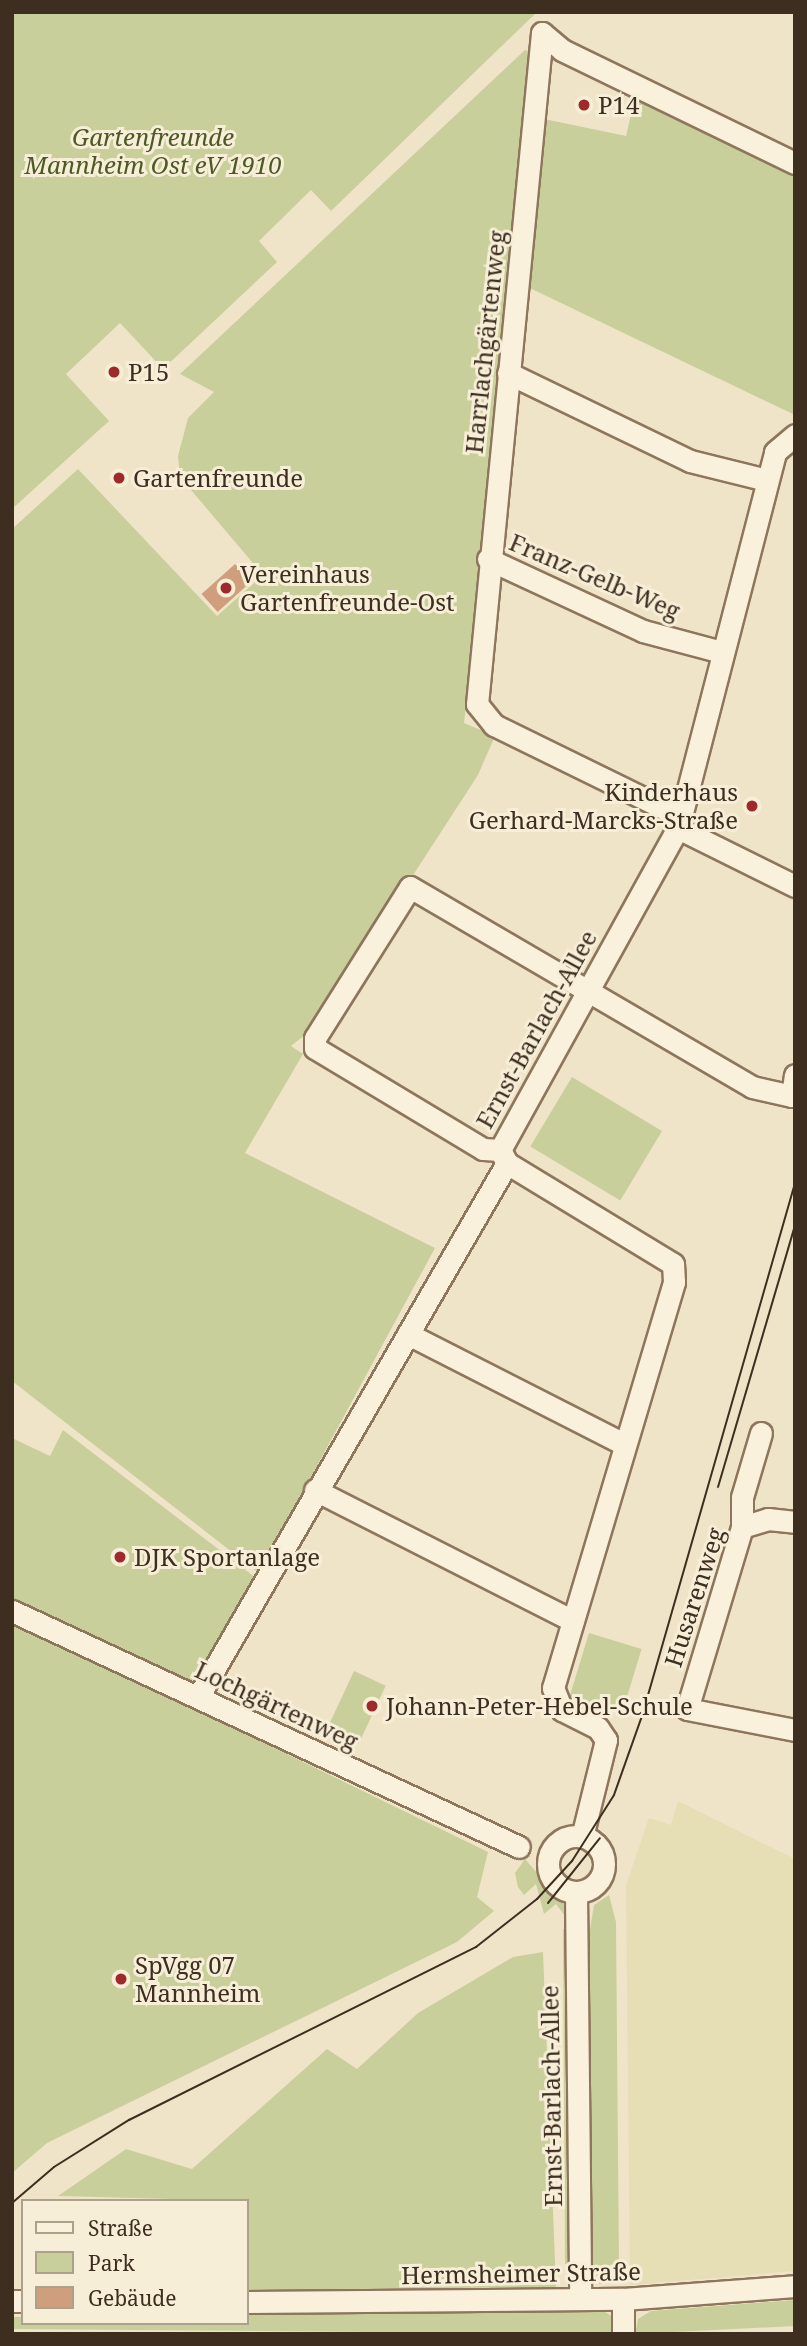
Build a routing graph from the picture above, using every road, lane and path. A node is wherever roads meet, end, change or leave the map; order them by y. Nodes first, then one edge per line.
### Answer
1 (795, 163) edge
2 (508, 373) junction
3 (795, 435) edge
4 (767, 480) junction
5 (488, 559) junction
6 (722, 652) junction
7 (680, 822) junction
8 (795, 886) edge
9 (587, 989) junction
10 (795, 1074) edge
11 (504, 1156) junction
12 (408, 1334) junction
13 (761, 1433) dead end
14 (624, 1444) junction
15 (315, 1490) junction
16 (795, 1522) edge
17 (742, 1527) junction
18 (12, 1611) edge
19 (573, 1620) junction
20 (198, 1697) junction
21 (795, 1730) edge
22 (582, 1837) junction
23 (519, 1847) dead end
24 (576, 1893) junction
25 (795, 2286) edge
26 (579, 2299) junction
27 (623, 2299) junction
28 (248, 2302) edge
29 (623, 2334) edge

1 - 2 street, Harrlachgärtenweg
2 - 4 street
2 - 5 street, Harrlachgärtenweg
3 - 4 street, Ernst-Barlach-Allee
4 - 6 street, Ernst-Barlach-Allee
5 - 6 street, Franz-Gelb-Weg
5 - 7 street, Harrlachgärtenweg
6 - 7 street, Ernst-Barlach-Allee
7 - 8 street, Harrlachgärtenweg
7 - 9 street, Ernst-Barlach-Allee
9 - 10 street
9 - 11 street, Ernst-Barlach-Allee
9 - 11 street
11 - 12 street
11 - 14 street, Ernst-Barlach-Allee
12 - 14 street
12 - 15 street
13 - 17 street
14 - 19 street, Ernst-Barlach-Allee
15 - 19 street
15 - 20 street
16 - 17 street, Husarenweg
17 - 21 street, Husarenweg
18 - 20 street, Lochgärtenweg
19 - 22 street, Ernst-Barlach-Allee
20 - 23 street, Lochgärtenweg
22 - 24 street
22 - 24 street
24 - 26 street, Ernst-Barlach-Allee
25 - 27 street, Hermsheimer Straße
26 - 27 street, Hermsheimer Straße
26 - 28 street, Hermsheimer Straße
27 - 29 street

